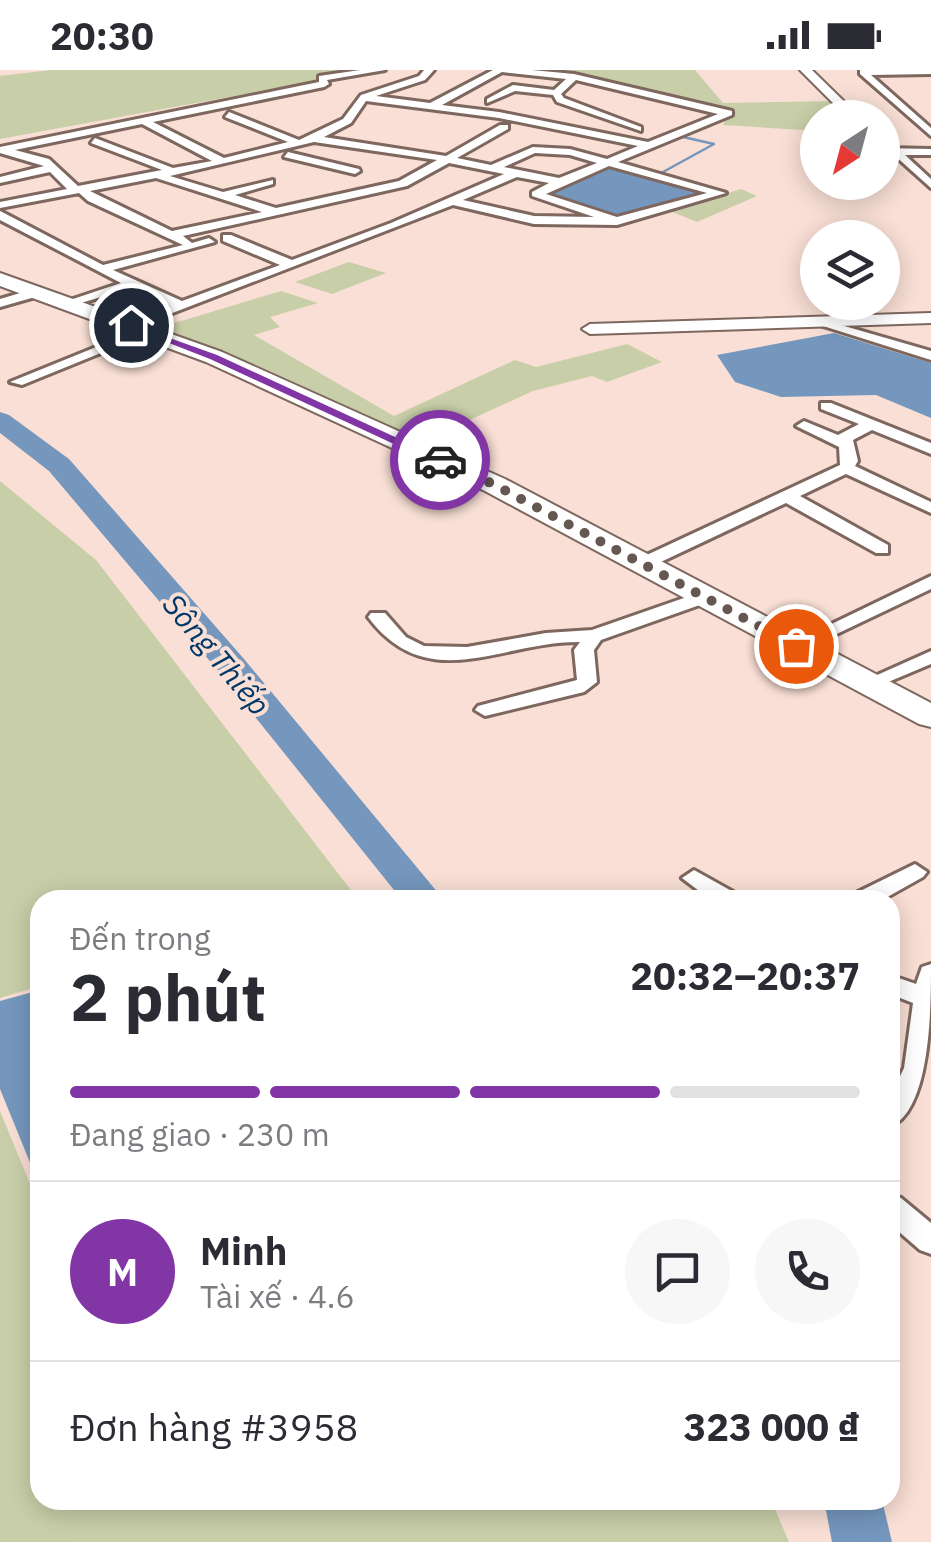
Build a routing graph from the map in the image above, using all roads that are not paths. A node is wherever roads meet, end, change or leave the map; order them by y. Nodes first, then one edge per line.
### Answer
1 (380, 70) edge
2 (429, 70) edge
3 (502, 70) edge
4 (806, 70) edge
5 (922, 71) edge
6 (931, 71) edge
7 (574, 77) junction
8 (931, 78) edge
9 (556, 92) junction
10 (364, 97) junction
11 (837, 100) edge
12 (490, 101) dead end
13 (431, 106) junction
14 (354, 114) junction
15 (369, 114) dead end
16 (230, 115) dead end
17 (145, 122) junction
18 (128, 134) dead end
19 (931, 134) edge
20 (405, 136) dead end
21 (673, 137) junction
22 (312, 138) junction
23 (95, 140) junction
24 (298, 143) junction
25 (347, 144) junction
26 (653, 146) junction
27 (0, 150) edge
28 (390, 150) junction
29 (930, 152) edge
30 (900, 153) edge
31 (288, 155) dead end
32 (900, 155) edge
33 (320, 156) dead end
34 (32, 157) junction
35 (450, 160) junction
36 (613, 161) junction
37 (223, 162) junction
38 (51, 168) junction
39 (493, 168) junction
40 (171, 170) junction
41 (154, 173) junction
42 (516, 174) junction
43 (0, 180) edge
44 (269, 182) dead end
45 (560, 182) junction
46 (930, 184) edge
47 (78, 189) junction
48 (306, 190) dead end
49 (224, 195) junction
50 (333, 201) junction
51 (455, 202) junction
52 (0, 206) edge
53 (281, 214) junction
54 (0, 215) edge
55 (617, 222) junction
56 (228, 231) junction
57 (172, 235) junction
58 (194, 246) junction
59 (290, 264) junction
60 (101, 269) junction
61 (0, 279) edge
62 (132, 284) junction
63 (37, 292) junction
64 (0, 303) edge
65 (72, 304) junction
66 (182, 306) junction
67 (931, 318) edge
68 (825, 322) junction
69 (140, 328) junction
70 (590, 329) dead end
71 (930, 355) edge
72 (18, 382) dead end
73 (826, 406) dead end
74 (872, 424) junction
75 (804, 426) dead end
76 (847, 444) junction
77 (931, 449) edge
78 (846, 468) junction
79 (787, 496) junction
80 (931, 508) edge
81 (882, 548) dead end
82 (642, 564) junction
83 (931, 582) edge
84 (704, 597) junction
85 (378, 618) dead end
86 (594, 636) junction
87 (796, 646) junction
88 (931, 657) edge
89 (867, 684) junction
90 (924, 707) edge
91 (484, 710) dead end
92 (915, 872) dead end
93 (694, 878) dead end
94 (713, 890) edge
95 (882, 890) edge
96 (900, 986) edge
97 (929, 990) edge
98 (900, 1107) edge
99 (900, 1216) edge
100 (931, 1242) edge

1 - 17 street
2 - 10 street
3 - 7 street
3 - 13 street
4 - 11 street
5 - 6 street
5 - 8 street
5 - 19 street
7 - 9 street
7 - 21 street
9 - 12 street
9 - 21 street
10 - 13 street
10 - 14 street
13 - 26 street
13 - 35 street
14 - 15 street
14 - 22 street
16 - 24 street
17 - 27 street
17 - 37 street
18 - 23 street
19 - 29 street
20 - 28 street
21 - 26 street
22 - 24 street
22 - 25 street
23 - 34 street
23 - 40 street
24 - 37 street
25 - 28 street
25 - 33 street
26 - 36 street
27 - 34 street
28 - 31 street
28 - 35 street
29 - 30 street
32 - 46 street
34 - 38 street
35 - 39 street
35 - 50 street
36 - 39 street
36 - 45 street
36 - 55 street
37 - 40 street
38 - 43 street
38 - 47 street
39 - 42 street
40 - 41 street
41 - 47 street
41 - 49 street
42 - 45 street
42 - 51 street
44 - 49 street
45 - 55 street
47 - 52 street
47 - 57 street
48 - 50 street
49 - 53 street
50 - 53 street
51 - 55 street
51 - 59 street
53 - 56 street
54 - 60 street
56 - 57 street
56 - 58 street
56 - 59 street
57 - 58 street
58 - 60 street
59 - 66 street
60 - 62 street
61 - 63 highway
62 - 65 street
62 - 66 street
63 - 64 street
63 - 65 highway
65 - 69 highway
66 - 69 street
67 - 68 street
68 - 70 street
68 - 71 street
69 - 72 street
69 - 82 highway
73 - 74 street
74 - 76 street
74 - 77 street
75 - 76 street
76 - 78 street
78 - 79 street
78 - 80 street
79 - 81 street
79 - 82 street
82 - 84 highway
83 - 87 street
84 - 86 street
84 - 87 highway
85 - 86 street
86 - 91 street
87 - 89 highway
88 - 89 street
89 - 90 highway
92 - 95 street
93 - 94 street
96 - 97 street
97 - 98 street
99 - 100 street

